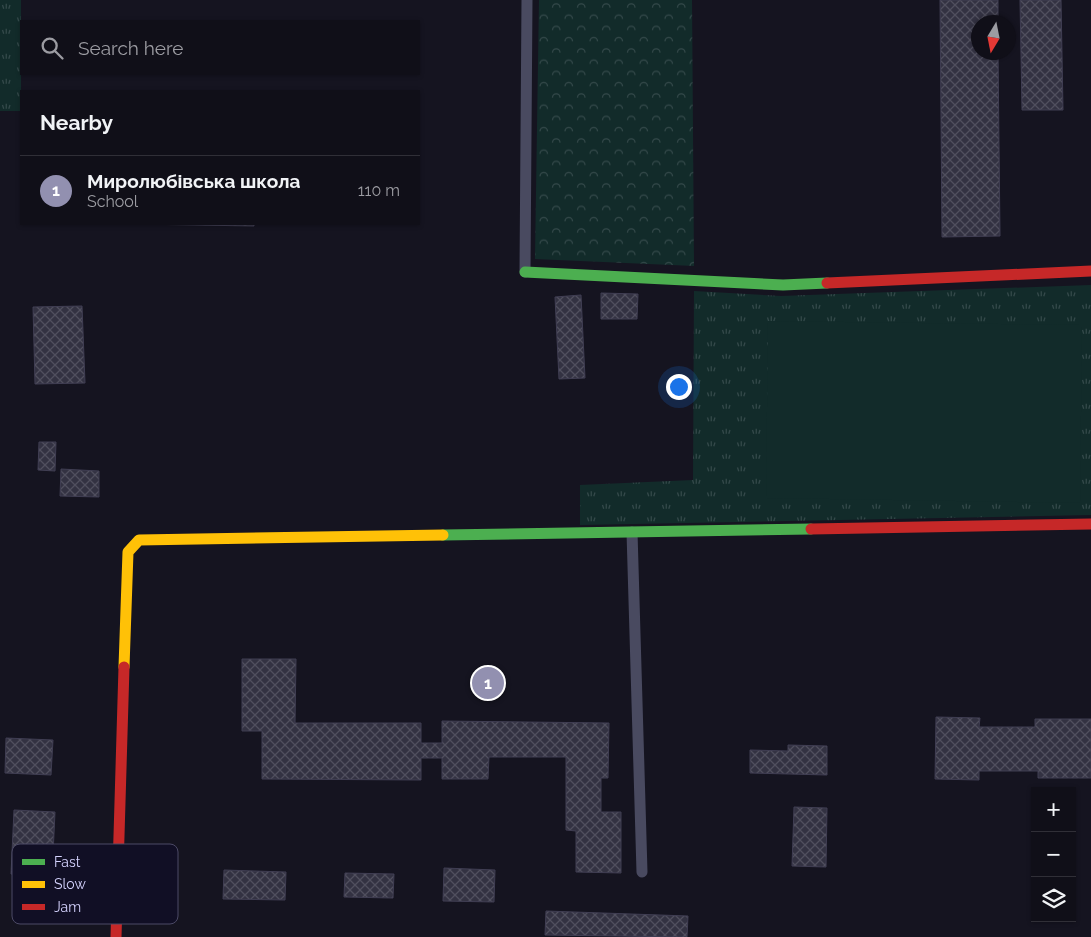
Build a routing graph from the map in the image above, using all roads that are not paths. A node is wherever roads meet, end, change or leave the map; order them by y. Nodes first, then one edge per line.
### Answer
1 (527, 0) edge
2 (1091, 271) edge
3 (525, 272) joint
4 (1091, 524) edge
5 (632, 532) junction
6 (119, 844) edge
7 (642, 872) dead end
8 (116, 924) edge
9 (116, 937) edge

1 - 3 lane
2 - 3 street
4 - 5 street
5 - 6 street
5 - 7 lane
8 - 9 street

